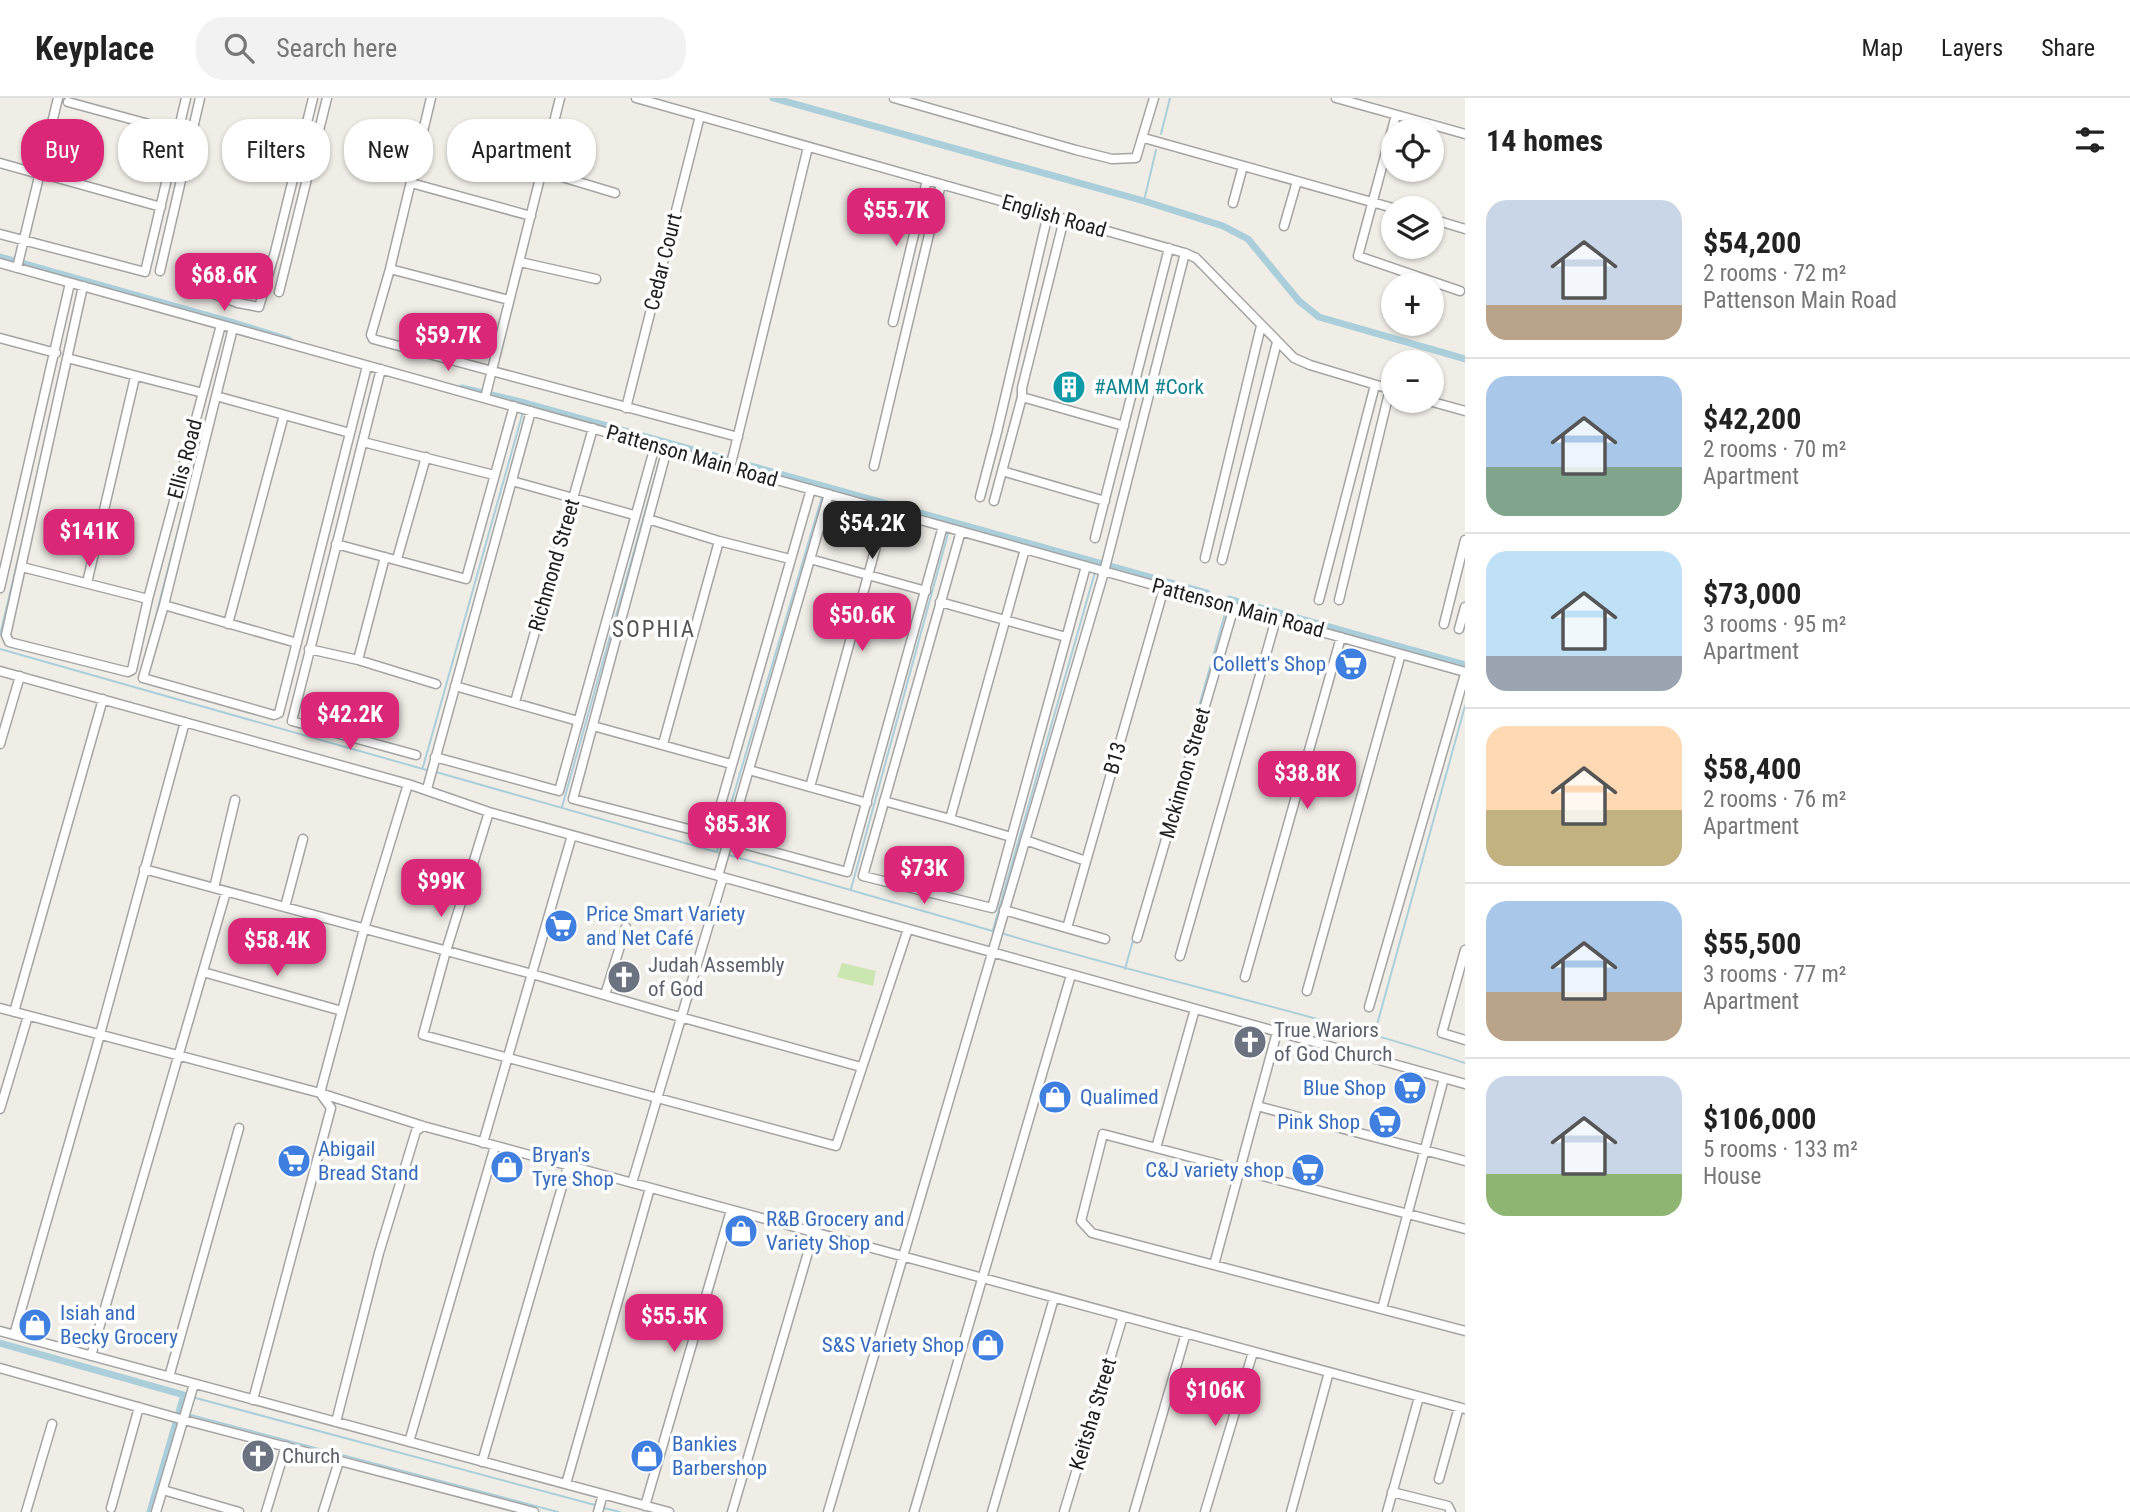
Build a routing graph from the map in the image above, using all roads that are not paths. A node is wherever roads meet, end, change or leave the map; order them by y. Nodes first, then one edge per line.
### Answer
1 (58, 98) edge
2 (186, 98) edge
3 (201, 98) edge
4 (313, 98) edge
5 (327, 98) edge
6 (431, 98) edge
7 (560, 98) edge
8 (636, 98) edge
9 (894, 98) edge
10 (1154, 98) edge
11 (1336, 98) edge
12 (68, 102) dead end
13 (1396, 115) junction
14 (700, 116) junction
15 (53, 119) edge
16 (130, 119) edge
17 (181, 119) edge
18 (555, 119) edge
19 (1465, 134) edge
20 (1144, 138) junction
21 (808, 147) junction
22 (0, 163) edge
23 (1243, 166) junction
24 (21, 169) edge
25 (927, 180) junction
26 (1297, 181) junction
27 (38, 182) edge
28 (72, 182) edge
29 (166, 182) edge
30 (539, 182) edge
31 (578, 182) edge
32 (411, 183) junction
33 (941, 184) junction
34 (615, 193) dead end
35 (1371, 202) junction
36 (1233, 203) dead end
37 (1381, 205) edge
38 (160, 207) junction
39 (1048, 214) junction
40 (531, 216) junction
41 (1064, 219) junction
42 (1444, 223) edge
43 (281, 225) junction
44 (1284, 226) dead end
45 (295, 228) junction
46 (1465, 229) edge
47 (0, 234) edge
48 (23, 242) junction
49 (1169, 248) junction
50 (1185, 253) junction
51 (520, 262) junction
52 (1, 263) edge
53 (17, 266) junction
54 (390, 269) junction
55 (160, 271) dead end
56 (0, 275) edge
57 (596, 279) dead end
58 (70, 283) junction
59 (83, 286) junction
60 (197, 288) dead end
61 (1460, 291) dead end
62 (279, 292) dead end
63 (509, 300) junction
64 (910, 317) junction
65 (221, 325) junction
66 (1261, 326) junction
67 (233, 328) junction
68 (0, 338) edge
69 (1277, 342) junction
70 (56, 353) junction
71 (67, 358) junction
72 (375, 368) junction
73 (492, 372) junction
74 (135, 377) junction
75 (1375, 385) junction
76 (1381, 387) edge
77 (203, 393) junction
78 (487, 394) junction
79 (216, 396) junction
80 (1022, 397) junction
81 (1444, 405) edge
82 (514, 406) junction
83 (626, 408) junction
84 (531, 411) junction
85 (1465, 411) edge
86 (1386, 413) edge
87 (284, 415) junction
88 (1124, 426) junction
89 (593, 428) junction
90 (350, 433) junction
91 (738, 437) junction
92 (363, 442) junction
93 (654, 446) junction
94 (667, 449) junction
95 (426, 457) junction
96 (731, 465) junction
97 (874, 466) dead end
98 (1002, 471) junction
99 (494, 475) junction
100 (512, 481) junction
101 (811, 489) junction
102 (829, 494) junction
103 (980, 497) dead end
104 (573, 499) junction
105 (994, 500) dead end
106 (1105, 501) junction
107 (886, 510) junction
108 (634, 516) junction
109 (648, 519) junction
110 (945, 527) junction
111 (960, 531) junction
112 (1095, 538) dead end
113 (1465, 540) edge
114 (719, 541) junction
115 (336, 544) junction
116 (1025, 549) junction
117 (385, 557) junction
118 (1205, 558) dead end
119 (397, 559) junction
120 (790, 559) junction
121 (810, 559) junction
122 (3, 560) edge
123 (1222, 561) dead end
124 (22, 567) junction
125 (1088, 567) junction
126 (1105, 569) junction
127 (868, 575) junction
128 (87, 583) junction
129 (0, 588) edge
130 (1164, 588) junction
131 (926, 591) junction
132 (148, 599) junction
133 (1319, 600) dead end
134 (1339, 600) dead end
135 (940, 602) junction
136 (164, 605) junction
137 (1234, 607) junction
138 (1465, 607) edge
139 (1276, 619) junction
140 (1006, 621) junction
141 (228, 624) junction
142 (1444, 624) dead end
143 (1460, 629) dead end
144 (1341, 637) junction
145 (1066, 638) junction
146 (297, 643) junction
147 (309, 649) junction
148 (1401, 654) junction
149 (358, 660) junction
150 (0, 671) edge
151 (1465, 673) edge
152 (20, 676) junction
153 (436, 684) dead end
154 (455, 686) junction
155 (103, 699) junction
156 (515, 702) junction
157 (578, 721) junction
158 (185, 722) junction
159 (593, 726) junction
160 (0, 744) edge
161 (663, 744) junction
162 (416, 755) dead end
163 (434, 759) junction
164 (731, 764) junction
165 (749, 770) junction
166 (408, 784) junction
167 (810, 787) junction
168 (427, 789) junction
169 (235, 800) dead end
170 (884, 801) junction
171 (867, 803) junction
172 (489, 812) junction
173 (950, 819) junction
174 (572, 835) junction
175 (1011, 837) junction
176 (303, 839) dead end
177 (729, 840) junction
178 (1025, 840) junction
179 (1086, 861) junction
180 (144, 869) junction
181 (721, 876) junction
182 (214, 888) junction
183 (226, 892) junction
184 (285, 907) junction
185 (1004, 910) junction
186 (626, 927) dead end
187 (1067, 928) junction
188 (364, 929) junction
189 (908, 929) junction
190 (1137, 938) dead end
191 (1105, 939) dead end
192 (1465, 950) edge
193 (446, 951) junction
194 (991, 952) junction
195 (1180, 956) dead end
196 (203, 972) junction
197 (532, 974) junction
198 (1071, 975) junction
199 (1245, 977) dead end
200 (1307, 991) dead end
201 (605, 995) junction
202 (1369, 1007) dead end
203 (0, 1008) edge
204 (1195, 1009) junction
205 (342, 1011) junction
206 (15, 1012) junction
207 (28, 1016) junction
208 (680, 1017) junction
209 (1277, 1032) junction
210 (99, 1035) junction
211 (1465, 1040) edge
212 (178, 1056) junction
213 (507, 1058) junction
214 (862, 1067) junction
215 (1444, 1078) junction
216 (1465, 1084) edge
217 (320, 1093) junction
218 (657, 1098) junction
219 (1257, 1106) junction
220 (0, 1108) edge
221 (423, 1126) junction
222 (239, 1128) dead end
223 (483, 1143) junction
224 (495, 1146) junction
225 (1156, 1148) junction
226 (1424, 1150) junction
227 (1465, 1161) edge
228 (568, 1166) junction
229 (1240, 1170) junction
230 (632, 1183) junction
231 (650, 1188) junction
232 (731, 1210) junction
233 (1407, 1214) junction
234 (1465, 1229) edge
235 (814, 1232) junction
236 (902, 1256) junction
237 (1214, 1265) junction
238 (982, 1278) junction
239 (1054, 1298) junction
240 (1382, 1309) junction
241 (1123, 1316) junction
242 (0, 1331) edge
243 (1465, 1331) edge
244 (1186, 1334) junction
245 (14, 1335) junction
246 (1253, 1352) junction
247 (91, 1356) junction
248 (0, 1368) edge
249 (1329, 1372) junction
250 (169, 1377) junction
251 (194, 1384) junction
252 (1419, 1397) junction
253 (253, 1400) junction
254 (139, 1407) junction
255 (1462, 1408) edge
256 (184, 1420) junction
257 (336, 1422) junction
258 (52, 1424) dead end
259 (409, 1442) junction
260 (286, 1446) junction
261 (339, 1461) junction
262 (482, 1462) junction
263 (1439, 1479) dead end
264 (566, 1484) junction
265 (163, 1490) junction
266 (1392, 1492) junction
267 (603, 1494) junction
268 (645, 1506) junction
269 (111, 1508) dead end
270 (523, 1511) edge
271 (26, 1512) edge
272 (156, 1512) edge
273 (239, 1512) edge
274 (266, 1512) edge
275 (323, 1512) edge
276 (534, 1512) edge
277 (598, 1512) edge
278 (669, 1512) edge
279 (732, 1512) edge
280 (828, 1512) edge
281 (914, 1512) edge
282 (992, 1512) edge
283 (1064, 1512) edge
284 (1133, 1512) edge
285 (1205, 1512) edge
286 (1290, 1512) edge
287 (1387, 1512) edge
288 (1451, 1512) edge

1 - 15 street
2 - 17 street
3 - 55 street
4 - 43 street
5 - 45 street
6 - 32 street
7 - 18 street
8 - 14 street, English Road
9 - 20 street
10 - 20 street
11 - 13 street
12 - 16 street
13 - 19 street
13 - 35 street
14 - 21 street, English Road
14 - 83 street, Cedar Court
20 - 23 street
21 - 25 street, English Road
21 - 91 street
22 - 24 street
23 - 26 street
23 - 36 street
25 - 33 street, English Road
25 - 64 street
26 - 35 street
26 - 44 street
27 - 48 street
28 - 38 street
29 - 38 street
30 - 40 street
31 - 34 street
32 - 40 street
32 - 54 street
33 - 39 street, English Road
33 - 64 street
35 - 37 street
35 - 61 street
38 - 48 street
39 - 41 street, English Road
39 - 103 street
40 - 51 street
41 - 49 street, English Road
41 - 80 street
42 - 46 street
43 - 45 street
43 - 60 street
45 - 62 street
47 - 48 street
48 - 53 street
49 - 50 street, English Road
49 - 88 street
50 - 66 street, English Road
50 - 126 street
51 - 57 street
51 - 63 street
52 - 53 street, Pattenson Main Road
52 - 56 street
53 - 58 street, Pattenson Main Road
54 - 63 street
54 - 73 street
58 - 59 street, Pattenson Main Road
58 - 70 street
59 - 65 street, Pattenson Main Road
59 - 71 street
63 - 73 street
64 - 97 street
65 - 67 street, Pattenson Main Road
65 - 77 street, Ellis Road
66 - 69 street, English Road
66 - 118 street
67 - 72 street, Pattenson Main Road
67 - 79 street
68 - 70 street
69 - 75 street, English Road
69 - 123 street
70 - 122 street
71 - 74 street
71 - 124 street
72 - 78 street, Pattenson Main Road
72 - 90 street
72 - 92 street
73 - 78 street
73 - 83 street
74 - 77 street
74 - 128 street
75 - 76 street, English Road
75 - 133 street
77 - 132 street, Ellis Road
78 - 82 street, Pattenson Main Road
79 - 87 street
79 - 136 street
80 - 88 street
80 - 98 street
81 - 85 street
82 - 84 street, Pattenson Main Road
82 - 99 street
83 - 91 street
84 - 89 street, Pattenson Main Road
84 - 100 street
86 - 134 street
87 - 90 street
87 - 141 street
88 - 106 street
89 - 93 street, Pattenson Main Road
89 - 104 street, Richmond Street
90 - 146 street
91 - 96 street
92 - 95 street
92 - 115 street
93 - 94 street, Pattenson Main Road
93 - 108 street
94 - 96 street, Pattenson Main Road
94 - 109 street
95 - 99 street
95 - 119 street
96 - 101 street, Pattenson Main Road
98 - 105 street
98 - 106 street
99 - 119 street
100 - 104 street
100 - 154 street
101 - 102 street, Pattenson Main Road
101 - 120 street
102 - 107 street, Pattenson Main Road
102 - 121 street
104 - 108 street
104 - 156 street, Richmond Street
106 - 112 street
107 - 110 street, Pattenson Main Road
107 - 127 street
108 - 157 street
109 - 114 street
109 - 159 street
110 - 111 street, Pattenson Main Road
110 - 131 street
111 - 116 street, Pattenson Main Road
111 - 135 street
113 - 142 street
114 - 120 street
114 - 161 street
115 - 117 street
115 - 147 street
116 - 125 street, Pattenson Main Road
116 - 140 street
117 - 119 street
117 - 149 street
120 - 164 street
121 - 127 street
121 - 165 street
122 - 129 street
124 - 128 street
124 - 132 street, Ellis Road
125 - 126 street, Pattenson Main Road
125 - 145 street
126 - 130 street, Pattenson Main Road
126 - 178 street
127 - 131 street
127 - 167 street
128 - 132 street
130 - 137 street, Pattenson Main Road
130 - 179 street, B13
131 - 171 street
135 - 140 street
135 - 170 street
136 - 141 street
136 - 146 street
137 - 139 street, Pattenson Main Road
137 - 190 street, Mckinnon Street
138 - 143 street
139 - 144 street, Pattenson Main Road
139 - 195 street
140 - 145 street
140 - 173 street
141 - 146 street
144 - 148 street, Pattenson Main Road
144 - 199 street
145 - 175 street
147 - 149 street
147 - 162 street
148 - 151 street, Pattenson Main Road
148 - 200 street
149 - 153 street
150 - 152 street
151 - 202 street
152 - 155 street
152 - 160 street
154 - 156 street
154 - 163 street
155 - 158 street
155 - 206 street
156 - 157 street
157 - 163 street
158 - 166 street
158 - 180 street
159 - 161 street
159 - 164 street
161 - 164 street
163 - 168 street
165 - 167 street
165 - 177 street
166 - 168 street
166 - 188 street
167 - 171 street
168 - 172 street
169 - 182 street
170 - 173 street
170 - 175 street
171 - 177 street
172 - 174 street
172 - 193 street
173 - 175 street
174 - 181 street
174 - 197 street
176 - 184 street
177 - 181 street
178 - 179 street
178 - 185 street
179 - 187 street, B13
180 - 182 street
180 - 210 street
181 - 189 street
181 - 208 street
182 - 183 street
183 - 184 street
183 - 196 street
184 - 188 street
185 - 187 street
185 - 194 street
186 - 201 street
187 - 191 street
188 - 193 street
188 - 205 street
189 - 194 street
189 - 214 street
192 - 211 street
193 - 197 street
193 - 213 street
194 - 198 street
194 - 236 street
196 - 205 street
196 - 212 street
197 - 201 street
197 - 213 street
198 - 204 street
198 - 238 street
201 - 208 street
203 - 206 street
204 - 209 street
204 - 225 street
205 - 217 street
206 - 207 street
207 - 210 street
207 - 220 street
208 - 214 street
208 - 218 street
209 - 215 street
209 - 219 street
210 - 212 street
210 - 245 street
212 - 217 street
212 - 247 street
213 - 218 street
213 - 223 street
214 - 218 street
215 - 216 street
215 - 226 street
217 - 221 street
217 - 253 street
218 - 230 street
219 - 226 street
219 - 229 street
221 - 223 street
221 - 257 street
222 - 250 street
223 - 224 street
224 - 228 street
224 - 259 street
225 - 229 street
225 - 237 street
226 - 227 street
226 - 233 street
228 - 230 street
228 - 262 street
229 - 233 street
229 - 237 street
230 - 231 street
231 - 232 street
231 - 264 street
232 - 235 street
232 - 268 street
233 - 234 street
233 - 240 street
235 - 236 street
235 - 279 street
236 - 238 street
236 - 280 street
237 - 240 street
238 - 239 street
238 - 281 street
239 - 241 street
239 - 282 street
240 - 243 street
241 - 244 street
241 - 283 street, Keitsha Street
242 - 245 street
244 - 246 street
244 - 284 street
245 - 247 street
246 - 249 street
246 - 285 street
247 - 250 street
248 - 254 street
249 - 252 street
249 - 286 street
250 - 251 street
251 - 253 street
251 - 256 street
252 - 255 street
252 - 266 street
253 - 257 street
254 - 256 street
254 - 269 street
255 - 263 street
256 - 260 street
256 - 265 street
257 - 259 street
258 - 271 street
259 - 262 street
260 - 261 street
260 - 274 street
261 - 270 street
261 - 275 street
262 - 264 street
264 - 267 street
265 - 272 street
265 - 273 street
266 - 287 street
266 - 288 street
267 - 268 street
267 - 277 street
268 - 278 street
270 - 276 street

